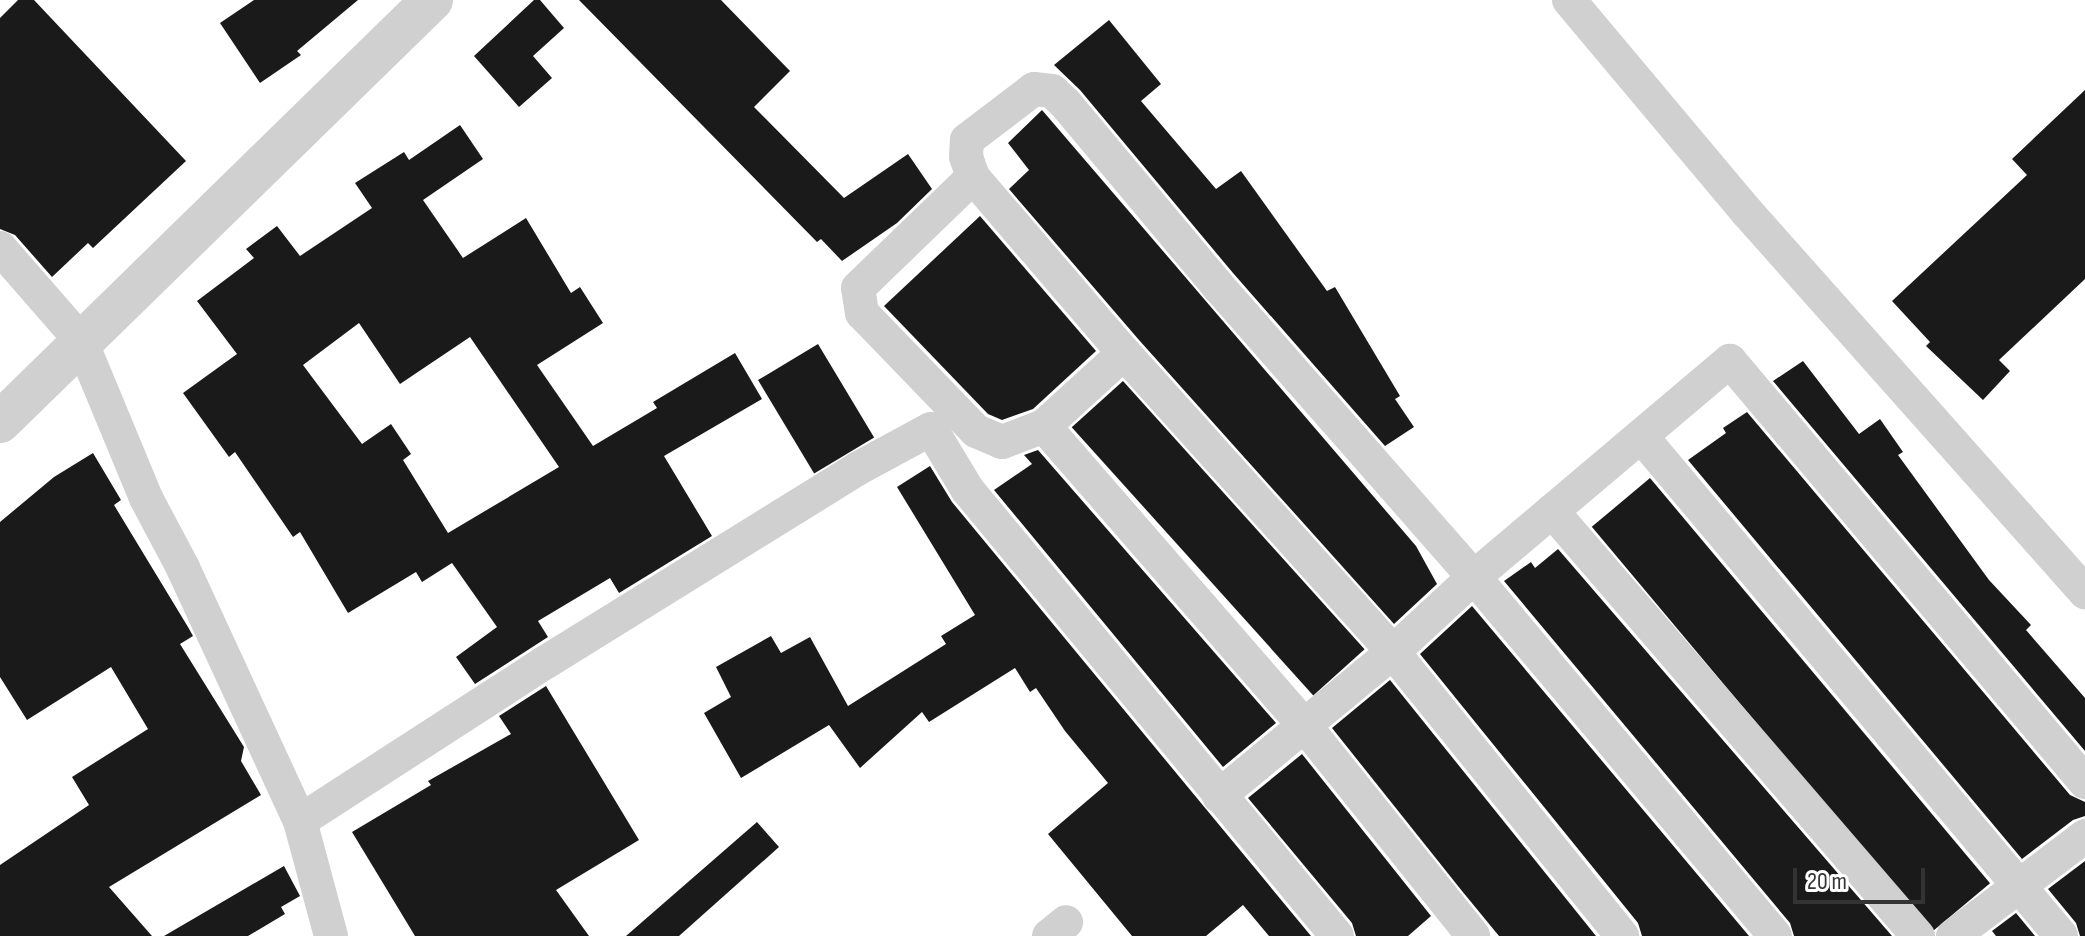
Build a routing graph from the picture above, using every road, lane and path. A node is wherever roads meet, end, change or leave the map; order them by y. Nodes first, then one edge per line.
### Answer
1 (432, 0) edge
2 (1569, 0) edge
3 (973, 177) junction
4 (0, 248) edge
5 (81, 341) junction
6 (1124, 353) junction
7 (943, 419) junction
8 (0, 422) edge
9 (1044, 426) junction
10 (1641, 436) junction
11 (1552, 511) junction
12 (1474, 577) junction
13 (2085, 592) edge
14 (1393, 652) junction
15 (1305, 726) junction
16 (2085, 782) edge
17 (1219, 796) junction
18 (300, 821) junction
19 (2085, 836) edge
20 (2018, 884) junction
21 (331, 936) edge
22 (1337, 936) edge
23 (1473, 936) edge
24 (1622, 936) edge
25 (1775, 936) edge
26 (1918, 936) edge
27 (1953, 936) edge
28 (2061, 936) edge

1 - 5 street
2 - 13 street
3 - 6 street
3 - 7 street
3 - 12 street
4 - 5 street
5 - 8 street
5 - 18 street
6 - 9 street
6 - 14 street
7 - 9 street
7 - 17 street
7 - 18 street
9 - 15 street
10 - 11 street
10 - 16 street
10 - 20 street
11 - 12 street
11 - 26 street
12 - 14 street
12 - 25 street
14 - 15 street
14 - 24 street
15 - 17 street
15 - 23 street
17 - 22 street
18 - 21 street
19 - 20 street
20 - 27 street
20 - 28 street

